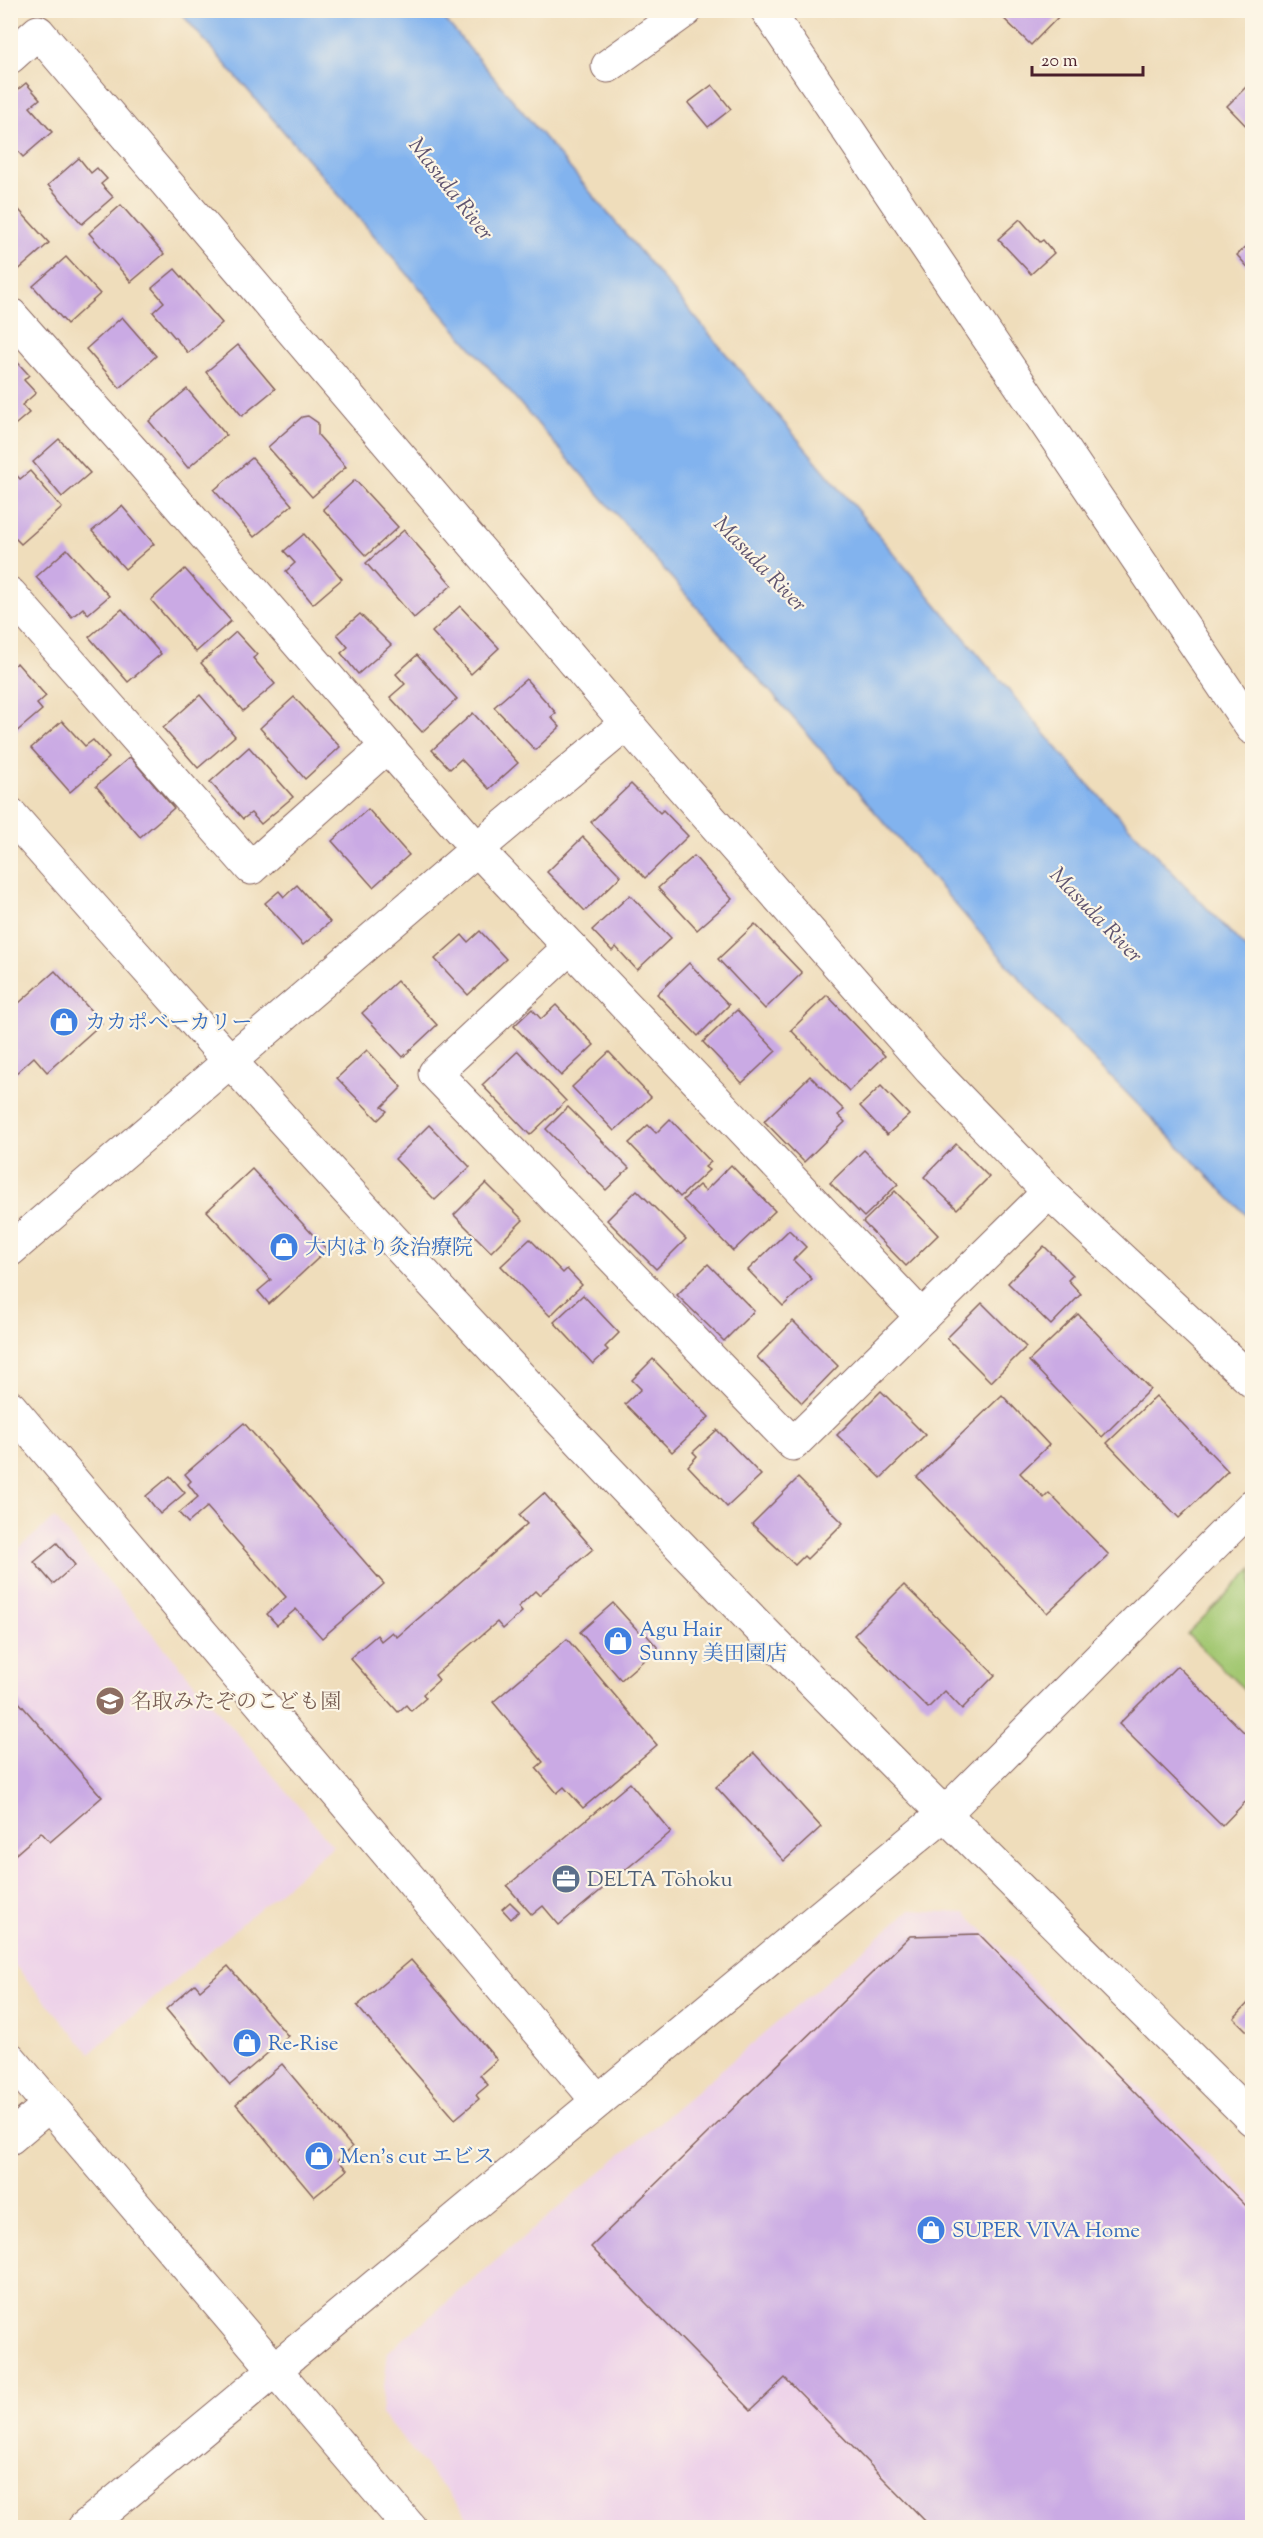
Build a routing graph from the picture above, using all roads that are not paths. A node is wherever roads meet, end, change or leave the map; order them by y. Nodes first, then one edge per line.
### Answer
1 (686, 10) edge
2 (767, 10) edge
3 (10, 57) edge
4 (608, 66) dead end
5 (10, 314) edge
6 (10, 594) edge
7 (627, 723) junction
8 (1252, 728) edge
9 (387, 746) junction
10 (10, 814) edge
11 (477, 849) junction
12 (570, 946) junction
13 (229, 1062) junction
14 (1049, 1192) junction
15 (10, 1250) edge
16 (922, 1317) junction
17 (1252, 1381) edge
18 (10, 1407) edge
19 (1252, 1506) edge
20 (945, 1814) junction
21 (10, 2059) edge
22 (598, 2101) junction
23 (49, 2105) junction
24 (1252, 2119) edge
25 (10, 2138) edge
26 (274, 2368) junction
27 (84, 2528) edge
28 (410, 2528) edge

1 - 4 street
2 - 8 street
3 - 7 street
5 - 9 street
6 - 9 street
7 - 11 street
7 - 14 street
9 - 11 street
10 - 13 street
11 - 12 street
11 - 13 street
12 - 16 street
12 - 16 street
13 - 15 street
13 - 20 street
14 - 16 street
14 - 17 street
18 - 22 street
19 - 20 street
20 - 22 street
20 - 24 street
21 - 23 street
22 - 26 street
23 - 25 street
23 - 26 street
26 - 27 street
26 - 28 street

